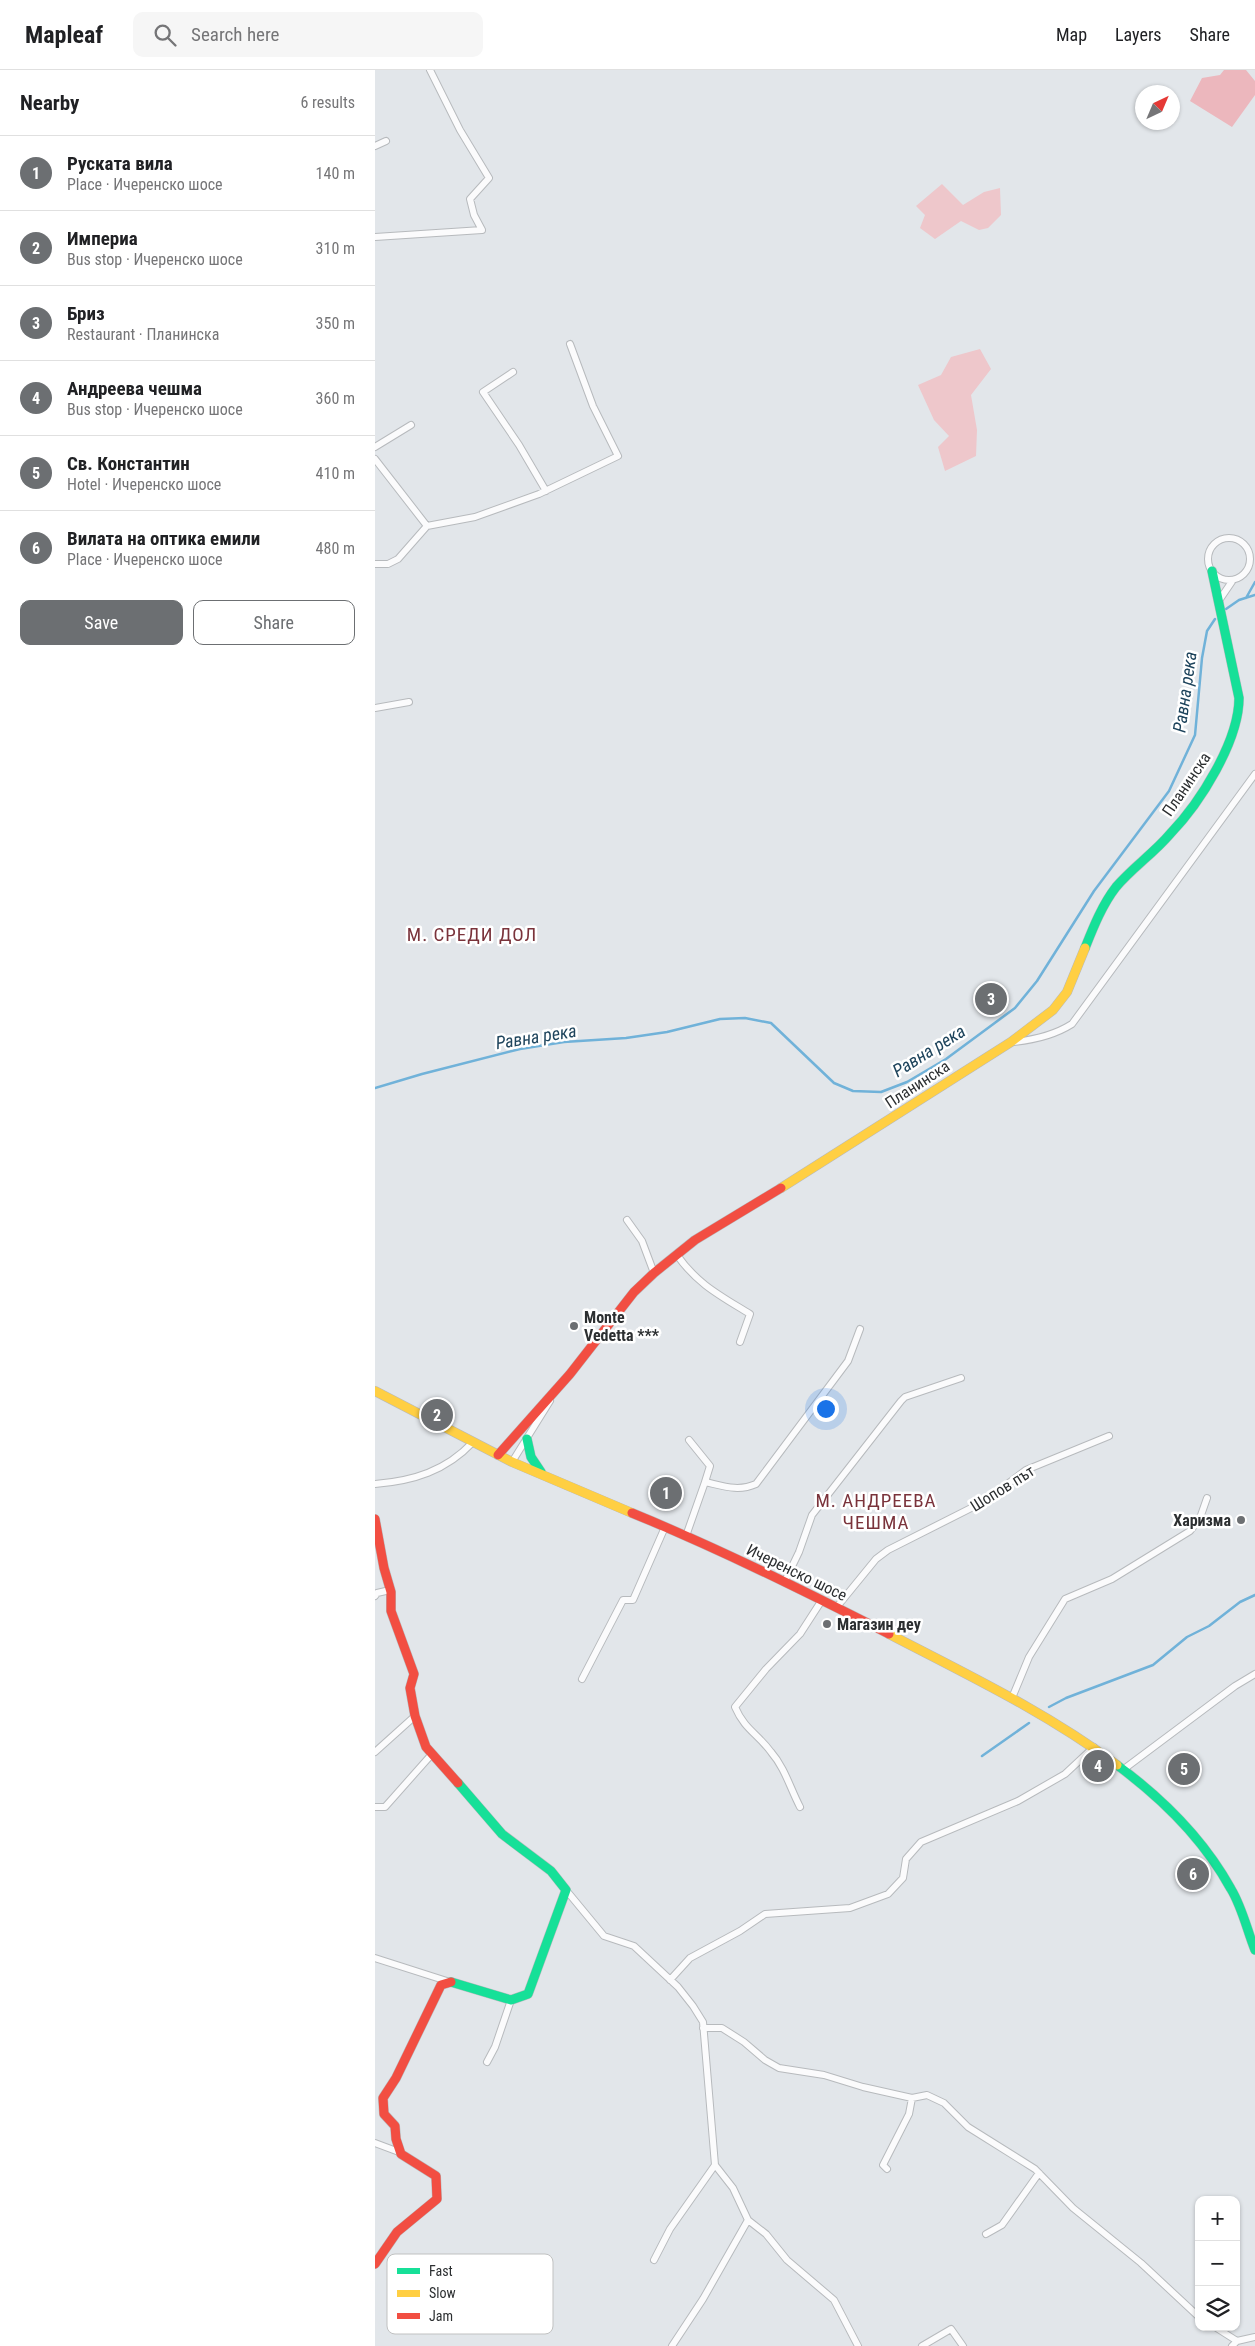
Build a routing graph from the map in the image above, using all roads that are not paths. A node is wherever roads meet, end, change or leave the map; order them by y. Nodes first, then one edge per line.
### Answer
1 (430, 70) edge
2 (386, 141) dead end
3 (375, 146) edge
4 (375, 238) edge
5 (570, 344) dead end
6 (513, 372) dead end
7 (411, 424) dead end
8 (375, 447) edge
9 (375, 459) edge
10 (546, 491) junction
11 (427, 526) junction
12 (375, 564) edge
13 (1212, 571) junction
14 (1233, 580) junction
15 (1219, 602) junction
16 (409, 702) dead end
17 (375, 708) edge
18 (1255, 774) edge
19 (1011, 1042) junction
20 (627, 1220) dead end
21 (677, 1254) junction
22 (654, 1273) junction
23 (860, 1329) dead end
24 (740, 1342) dead end
25 (961, 1378) dead end
26 (559, 1387) junction
27 (375, 1391) edge
28 (1109, 1436) dead end
29 (527, 1439) junction
30 (689, 1440) dead end
31 (473, 1442) junction
32 (498, 1455) junction
33 (512, 1462) junction
34 (545, 1476) junction
35 (705, 1482) junction
36 (375, 1484) edge
37 (1207, 1498) dead end
38 (375, 1519) edge
39 (665, 1526) junction
40 (687, 1536) junction
41 (785, 1581) junction
42 (390, 1590) junction
43 (375, 1596) edge
44 (822, 1600) junction
45 (836, 1608) junction
46 (1255, 1674) edge
47 (582, 1679) dead end
48 (1013, 1698) junction
49 (415, 1716) junction
50 (1093, 1747) junction
51 (375, 1752) edge
52 (432, 1754) junction
53 (1123, 1769) junction
54 (375, 1807) edge
55 (800, 1807) dead end
56 (566, 1890) junction
57 (1252, 1932) edge
58 (1255, 1950) edge
59 (375, 1958) edge
60 (670, 1980) junction
61 (451, 1982) junction
62 (511, 2000) junction
63 (703, 2028) junction
64 (487, 2062) dead end
65 (912, 2098) junction
66 (375, 2143) edge
67 (399, 2152) junction
68 (715, 2165) junction
69 (887, 2169) dead end
70 (1039, 2173) junction
71 (748, 2220) junction
72 (986, 2234) dead end
73 (654, 2260) dead end
74 (375, 2264) edge
75 (1195, 2313) edge
76 (1222, 2331) edge
77 (1255, 2337) edge
78 (1237, 2340) junction
79 (672, 2346) edge
80 (858, 2346) edge
81 (922, 2346) edge
82 (963, 2346) edge
83 (1232, 2346) edge

1 - 4 street
2 - 3 street
5 - 10 street
6 - 10 street
7 - 8 street
9 - 11 street
10 - 11 street
11 - 12 street
13 - 14 street
13 - 14 street
13 - 15 street, Планинска
14 - 15 street
15 - 19 street, Планинска
16 - 17 street
18 - 19 street
19 - 21 street, Планинска
20 - 22 street
21 - 22 street, Планинска
21 - 24 street
22 - 26 street, Планинска
23 - 35 street
25 - 41 street
26 - 29 street
26 - 32 street, Планинска
27 - 31 street, Ичеренско шосе
28 - 45 street, Шопов път
29 - 33 street
29 - 34 street
30 - 35 street
31 - 32 street, Ичеренско шосе
31 - 36 street
32 - 33 street, Ичеренско шосе
33 - 34 street, Ичеренско шосе
34 - 39 street, Ичеренско шосе
35 - 40 street
37 - 48 street
38 - 42 street
39 - 40 street, Ичеренско шосе
39 - 47 street
40 - 41 street, Ичеренско шосе
41 - 44 street, Ичеренско шосе
42 - 43 street
42 - 49 street
44 - 45 street, Ичеренско шосе
44 - 55 street
45 - 48 street, Ичеренско шосе
46 - 53 street
48 - 50 street, Ичеренско шосе
49 - 51 street
49 - 52 street
50 - 53 street, Ичеренско шосе
50 - 60 street
52 - 54 street
52 - 56 street
53 - 57 street, Ичеренско шосе
56 - 60 street
56 - 62 street
57 - 58 street, Ичеренско шосе
59 - 61 street
60 - 63 street
61 - 62 street
61 - 67 street
62 - 64 street
63 - 65 street
63 - 68 street
65 - 69 street
65 - 70 street
66 - 67 street
67 - 74 street
68 - 71 street
68 - 73 street
70 - 72 street
70 - 75 street
71 - 79 street
71 - 80 street
76 - 78 street
77 - 78 street
78 - 83 street
81 - 82 street

